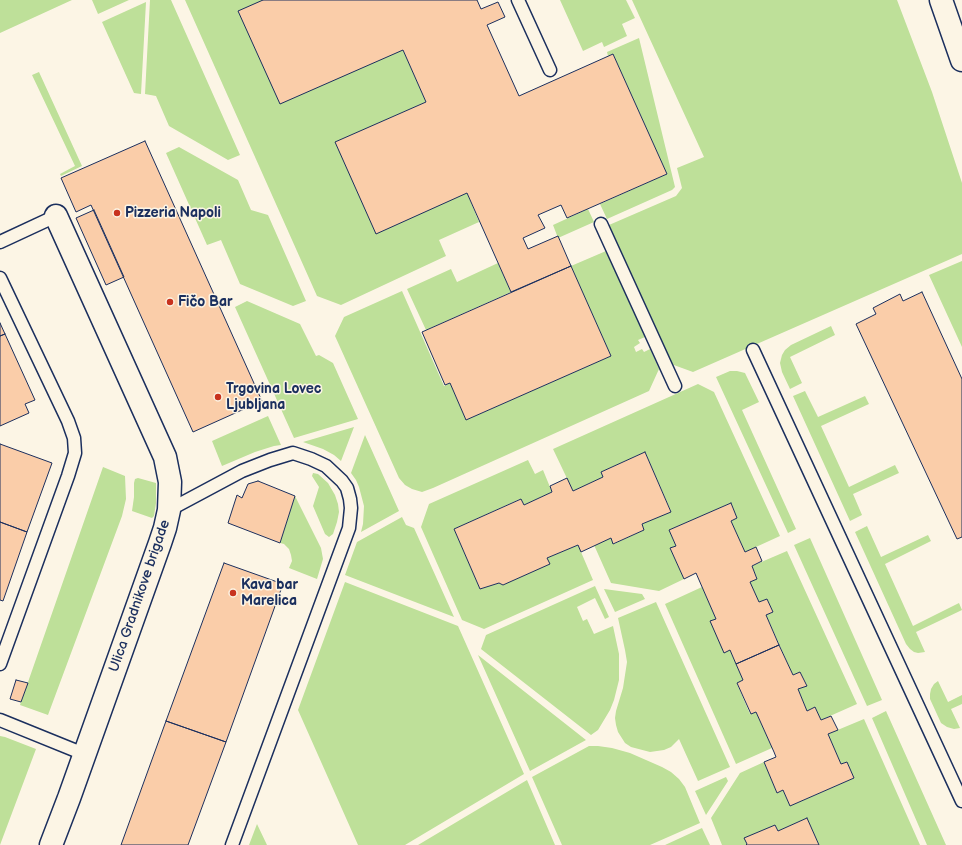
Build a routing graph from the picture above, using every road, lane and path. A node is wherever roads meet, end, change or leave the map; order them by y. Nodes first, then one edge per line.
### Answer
1 (518, 0) edge
2 (941, 0) edge
3 (962, 60) edge
4 (550, 70) dead end
5 (56, 216) joint
6 (602, 224) dead end
7 (0, 242) edge
8 (0, 278) edge
9 (753, 350) dead end
10 (675, 386) dead end
11 (169, 510) junction
12 (0, 664) edge
13 (0, 720) edge
14 (84, 754) junction
15 (962, 801) edge
16 (51, 845) edge
17 (232, 845) edge

1 - 4 lane
2 - 3 street
5 - 7 lane
5 - 11 street, Ulica Gradnikove brigade
6 - 10 lane
8 - 12 lane
9 - 15 lane
11 - 14 street, Ulica Gradnikove brigade
11 - 17 lane
13 - 14 lane
14 - 16 street, Ulica Gradnikove brigade

